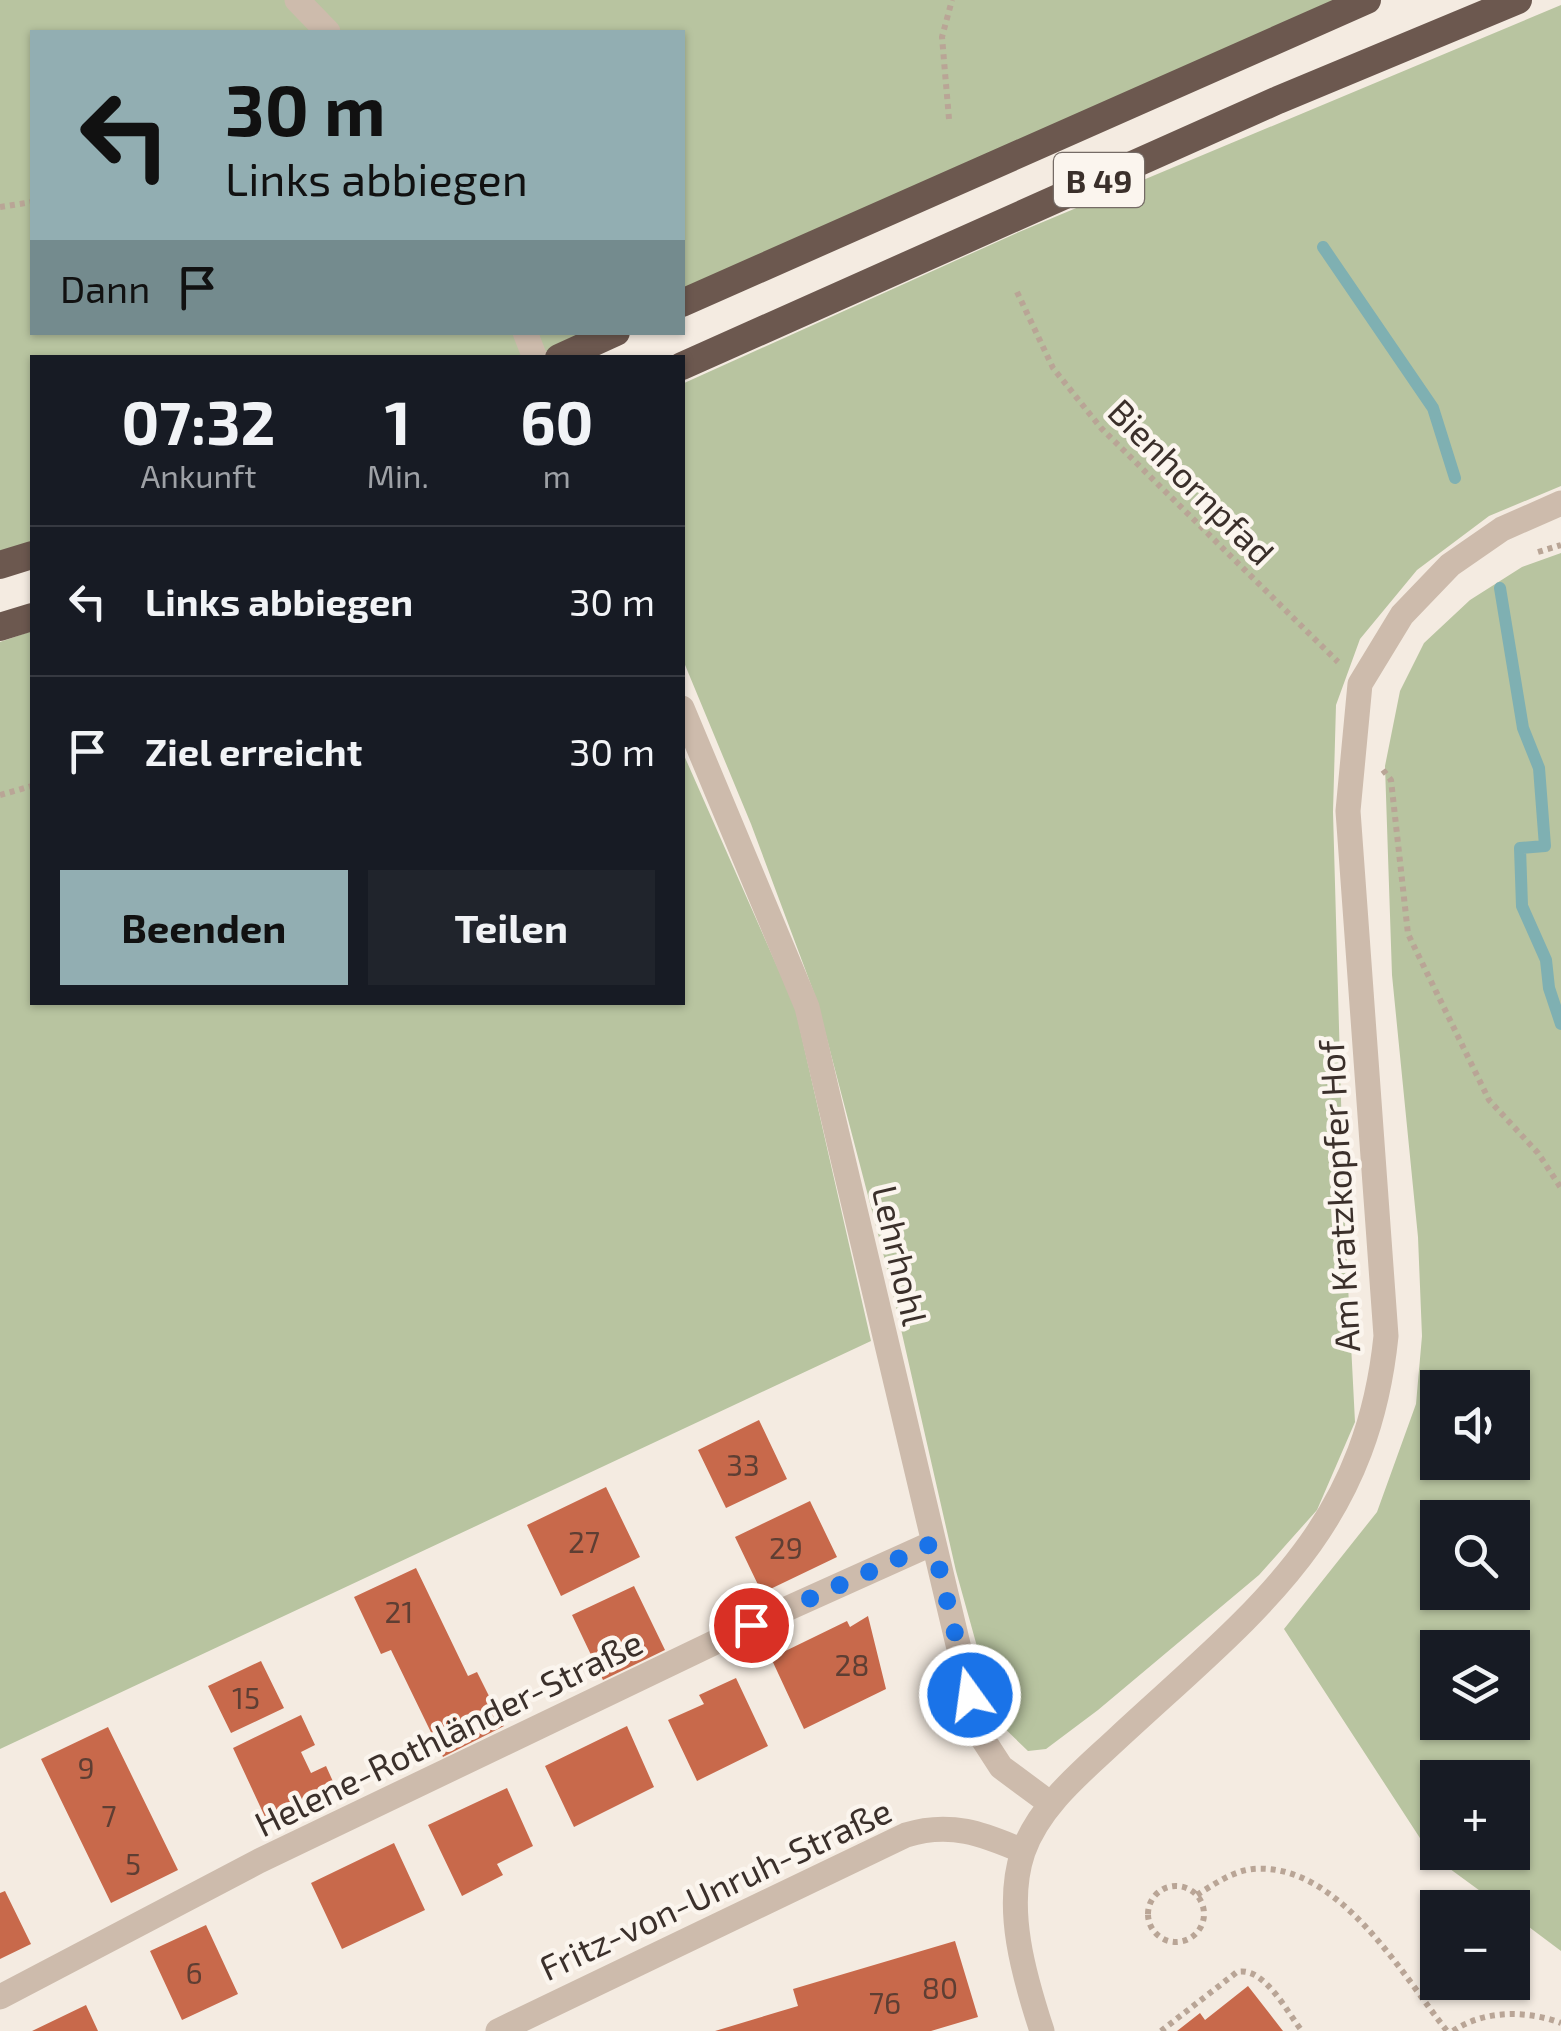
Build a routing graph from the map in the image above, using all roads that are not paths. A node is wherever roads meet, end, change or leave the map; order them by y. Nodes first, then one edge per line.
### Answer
1 (297, 0) edge
2 (1367, 0) edge
3 (1518, 0) edge
4 (326, 30) edge
5 (685, 302) edge
6 (609, 335) edge
7 (566, 355) edge
8 (685, 365) edge
9 (1561, 503) edge
10 (30, 556) edge
11 (0, 565) edge
12 (30, 617) edge
13 (0, 627) edge
14 (685, 715) edge
15 (933, 1543) junction
16 (1051, 1804) junction
17 (1024, 1851) junction
18 (0, 1997) edge
19 (498, 2031) edge
20 (1042, 2031) edge

1 - 4 street
2 - 5 highway, B 49
3 - 8 highway, B 49
6 - 7 highway
9 - 16 street, Am Kratzkopfer Hof
10 - 11 highway
12 - 13 highway
14 - 15 street, Lehrhohl
15 - 16 street, Lehrhohl
15 - 18 street, Helene-Rothländer-Straße
16 - 17 street, Am Kratzkopfer Hof
17 - 19 street, Fritz-von-Unruh-Straße
17 - 20 street

